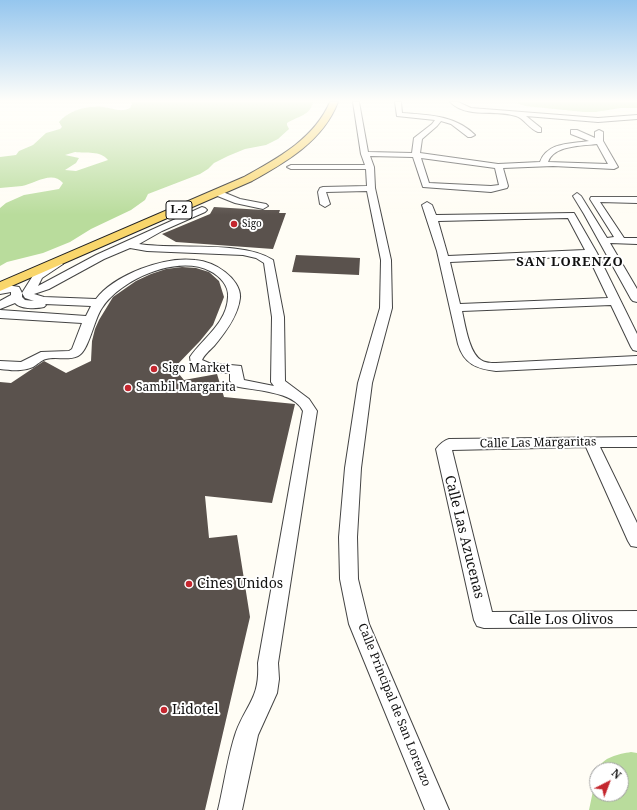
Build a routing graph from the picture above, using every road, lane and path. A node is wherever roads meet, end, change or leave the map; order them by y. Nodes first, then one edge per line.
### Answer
1 (296, 140) edge
2 (305, 140) edge
3 (363, 140) edge
4 (418, 140) edge
5 (595, 140) edge
6 (598, 141) junction
7 (416, 155) junction
8 (296, 160) dead end
9 (367, 160) junction
10 (543, 164) junction
11 (498, 166) junction
12 (291, 167) dead end
13 (371, 188) junction
14 (218, 192) junction
15 (578, 196) dead end
16 (637, 200) edge
17 (325, 204) dead end
18 (427, 205) dead end
19 (263, 206) dead end
20 (202, 210) dead end
21 (433, 218) junction
22 (110, 240) junction
23 (604, 240) junction
24 (620, 240) junction
25 (637, 241) edge
26 (129, 245) junction
27 (147, 248) junction
28 (626, 250) dead end
29 (637, 250) edge
30 (592, 253) junction
31 (444, 259) junction
32 (169, 264) junction
33 (0, 279) edge
34 (0, 287) edge
35 (31, 289) junction
36 (0, 291) edge
37 (16, 296) junction
38 (637, 299) edge
39 (615, 300) junction
40 (0, 306) edge
41 (98, 306) junction
42 (455, 308) junction
43 (0, 314) edge
44 (89, 320) junction
45 (637, 347) edge
46 (637, 360) edge
47 (0, 365) edge
48 (290, 393) junction
49 (637, 442) edge
50 (591, 443) junction
51 (444, 453) joint
52 (637, 541) edge
53 (637, 619) edge
54 (484, 620) joint
55 (230, 810) edge
56 (437, 810) edge

1 - 33 main road, L-2
2 - 14 main road, L-2
3 - 9 street, Calle Principal de San Lorenzo
4 - 7 street
5 - 6 street
6 - 10 street
6 - 10 street
7 - 9 street
7 - 11 street
7 - 11 street
8 - 9 street
9 - 12 street
9 - 13 street, Calle Principal de San Lorenzo
10 - 11 street
13 - 17 street
13 - 56 street, Calle Principal de San Lorenzo
14 - 19 street
14 - 22 main road, L-2
15 - 23 street
16 - 24 street
18 - 21 street
20 - 26 street
21 - 30 street
21 - 31 street
22 - 34 main road, L-2
22 - 35 street
23 - 24 street
23 - 38 street
24 - 25 street
26 - 27 street
26 - 35 street
27 - 32 street
27 - 48 street
28 - 29 street
30 - 31 street
30 - 39 street
31 - 42 street
32 - 41 street
32 - 48 street
35 - 41 street
36 - 37 street
37 - 40 street
37 - 41 street
39 - 42 street
39 - 45 street
41 - 44 street
42 - 46 street
43 - 44 street
44 - 47 street
48 - 55 street
49 - 50 street, Calle Las Margaritas
50 - 51 street, Calle Las Margaritas
50 - 52 street
51 - 54 street, Calle Las Azucenas
53 - 54 street, Calle Los Olivos

